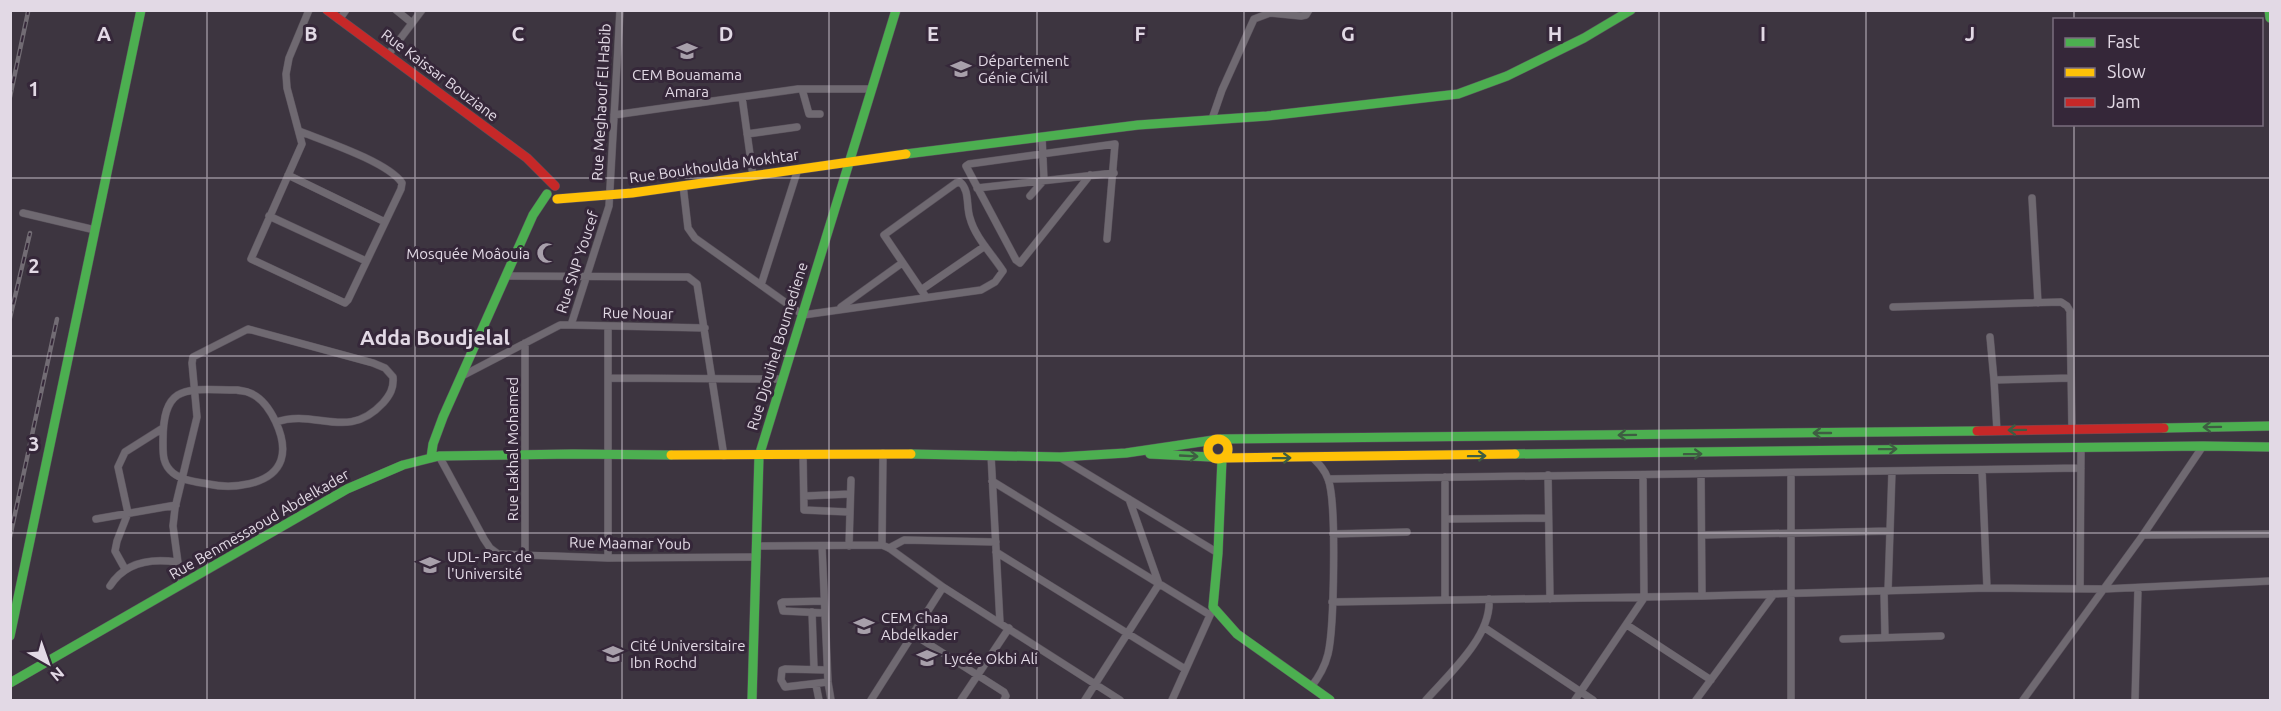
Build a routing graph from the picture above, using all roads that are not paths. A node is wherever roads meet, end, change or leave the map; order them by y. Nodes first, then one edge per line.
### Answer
1 (141, 10) edge
2 (309, 10) edge
3 (327, 10) edge
4 (346, 10) edge
5 (396, 10) edge
6 (422, 10) edge
7 (620, 10) edge
8 (896, 10) edge
9 (1309, 10) edge
10 (1630, 10) edge
11 (2269, 10) edge
12 (2271, 18) edge
13 (339, 20) junction
14 (412, 23) junction
15 (388, 55) junction
16 (802, 89) junction
17 (872, 89) junction
18 (742, 97) junction
19 (820, 114) dead end
20 (614, 115) junction
21 (1212, 119) junction
22 (797, 127) dead end
23 (299, 131) junction
24 (747, 135) junction
25 (1042, 137) junction
26 (1042, 153) junction
27 (850, 161) junction
28 (798, 170) junction
29 (1114, 173) junction
30 (288, 175) junction
31 (753, 176) junction
32 (1090, 176) junction
33 (1044, 180) junction
34 (683, 185) junction
35 (977, 188) junction
36 (552, 190) junction
37 (610, 195) junction
38 (1030, 196) dead end
39 (581, 198) junction
40 (2032, 198) dead end
41 (556, 199) junction
42 (22, 213) dead end
43 (269, 216) junction
44 (385, 222) junction
45 (529, 225) junction
46 (95, 230) junction
47 (1107, 239) dead end
48 (986, 246) junction
49 (366, 261) junction
50 (902, 263) junction
51 (506, 276) junction
52 (586, 277) junction
53 (761, 285) junction
54 (921, 290) junction
55 (926, 297) junction
56 (2038, 303) junction
57 (1893, 307) dead end
58 (838, 309) junction
59 (803, 315) junction
60 (571, 325) junction
61 (608, 326) junction
62 (705, 328) junction
63 (1990, 337) dead end
64 (525, 343) junction
65 (462, 376) junction
66 (608, 378) junction
67 (2071, 378) junction
68 (712, 379) junction
69 (783, 379) junction
70 (1994, 380) junction
71 (195, 391) junction
72 (276, 422) junction
73 (2271, 426) edge
74 (163, 428) junction
75 (2072, 430) junction
76 (1997, 431) junction
77 (1218, 439) junction
78 (2203, 446) junction
79 (2271, 447) edge
80 (2081, 448) junction
81 (883, 453) junction
82 (1126, 453) junction
83 (525, 454) junction
84 (608, 454) junction
85 (803, 455) junction
86 (991, 455) junction
87 (724, 456) junction
88 (759, 456) junction
89 (435, 457) junction
90 (1312, 457) junction
91 (1060, 458) junction
92 (1218, 458) junction
93 (2081, 468) junction
94 (1982, 470) junction
95 (1892, 471) junction
96 (1701, 474) junction
97 (1791, 474) junction
98 (1548, 475) junction
99 (1643, 475) junction
100 (1445, 477) junction
101 (183, 478) junction
102 (1328, 479) junction
103 (851, 480) dead end
104 (992, 482) junction
105 (850, 494) junction
106 (804, 496) junction
107 (1129, 499) junction
108 (176, 505) junction
109 (849, 512) junction
110 (128, 513) junction
111 (1548, 518) junction
112 (96, 519) dead end
113 (1445, 519) junction
114 (1890, 531) junction
115 (1407, 532) dead end
116 (1790, 533) junction
117 (1333, 534) junction
118 (2271, 534) edge
119 (1702, 535) junction
120 (2143, 535) junction
121 (996, 543) junction
122 (757, 546) junction
123 (822, 546) junction
124 (849, 546) junction
125 (886, 547) junction
126 (996, 552) junction
127 (1218, 553) junction
128 (525, 554) junction
129 (608, 558) junction
130 (757, 558) junction
131 (177, 562) junction
132 (125, 569) junction
133 (2271, 581) edge
134 (1159, 584) junction
135 (181, 585) junction
136 (110, 586) dead end
137 (943, 587) junction
138 (1987, 588) junction
139 (2138, 588) junction
140 (2080, 589) junction
141 (2104, 590) junction
142 (1886, 591) junction
143 (1790, 593) junction
144 (1774, 594) junction
145 (1702, 596) junction
146 (1644, 598) junction
147 (1489, 599) junction
148 (1550, 599) junction
149 (1444, 600) junction
150 (824, 601) junction
151 (1332, 602) junction
152 (1212, 611) junction
153 (812, 612) junction
154 (825, 613) junction
155 (1000, 623) junction
156 (1627, 625) junction
157 (1009, 628) junction
158 (1485, 628) junction
159 (1130, 633) junction
160 (913, 634) junction
161 (10, 636) edge
162 (1941, 636) dead end
163 (1885, 637) junction
164 (1843, 639) dead end
165 (814, 669) junction
166 (1185, 669) junction
167 (827, 670) junction
168 (978, 675) junction
169 (1711, 680) junction
170 (828, 682) junction
171 (10, 683) edge
172 (816, 685) junction
173 (1096, 685) junction
174 (1311, 687) junction
175 (1581, 692) junction
176 (752, 700) edge
177 (819, 700) edge
178 (831, 700) edge
179 (871, 700) edge
180 (961, 700) edge
181 (1004, 700) edge
182 (1085, 700) edge
183 (1120, 700) edge
184 (1172, 700) edge
185 (1330, 700) edge
186 (1426, 700) edge
187 (1575, 700) edge
188 (1593, 700) edge
189 (1696, 700) edge
190 (1791, 700) edge
191 (2022, 700) edge
192 (2135, 700) edge

1 - 46 main road
2 - 23 street
3 - 13 main road, Rue Kaissar Bouziane
4 - 13 street
5 - 14 street
6 - 14 street
7 - 20 street, Rue Meghaouf El Habib
8 - 17 main road, Rue Djouihel Boumediene
9 - 21 street
10 - 21 main road, Rue Boukhoulda Mokhtar
11 - 12 main road
13 - 15 main road, Rue Kaissar Bouziane
14 - 15 street
15 - 36 main road, Rue Kaissar Bouziane
16 - 17 street
16 - 18 street
16 - 19 street
17 - 27 main road, Rue Djouihel Boumediene
18 - 20 street
18 - 24 street
20 - 37 street, Rue Meghaouf El Habib
21 - 25 main road, Rue Boukhoulda Mokhtar
22 - 24 street
23 - 30 street
23 - 44 street
24 - 31 street
25 - 26 street
25 - 27 main road, Rue Boukhoulda Mokhtar
26 - 29 street
26 - 33 street
26 - 35 street
27 - 28 main road, Rue Boukhoulda Mokhtar
27 - 59 main road, Rue Djouihel Boumediene
28 - 31 main road, Rue Boukhoulda Mokhtar
28 - 53 street
29 - 32 street
29 - 47 street
30 - 43 street
30 - 44 street
31 - 34 main road, Rue Boukhoulda Mokhtar
32 - 33 street
32 - 35 street
33 - 35 street
33 - 38 street
34 - 37 main road, Rue Boukhoulda Mokhtar
34 - 53 street
36 - 39 main road
36 - 41 main road
36 - 45 main road
37 - 39 main road, Rue Boukhoulda Mokhtar
37 - 52 street, Rue SNP Youcef
39 - 41 main road, Rue Boukhoulda Mokhtar
40 - 56 street
41 - 45 main road
42 - 46 street
43 - 49 street
43 - 49 street
44 - 49 street
45 - 51 main road
46 - 161 main road
48 - 50 street
48 - 54 street
48 - 55 street
50 - 54 street
50 - 58 street
51 - 52 street
51 - 65 main road
52 - 60 street, Rue SNP Youcef
52 - 62 street
53 - 59 street
54 - 55 street
55 - 58 street
56 - 57 street
56 - 67 street
58 - 59 street
59 - 69 main road, Rue Djouihel Boumediene
60 - 61 street, Rue Nouar
60 - 64 street, Rue SNP Youcef
61 - 62 street, Rue Nouar
61 - 66 street
62 - 68 street
63 - 70 street
64 - 65 street, Rue SNP Youcef
64 - 83 street, Rue Lakhal Mohamed
65 - 89 main road
66 - 68 street
66 - 84 street
67 - 70 street
67 - 75 street
68 - 69 street
68 - 87 street
69 - 88 main road, Rue Djouihel Boumediene
70 - 76 street
71 - 72 street
71 - 72 street
71 - 74 street
71 - 101 street
72 - 101 street
73 -> 75 main road
74 - 101 street
74 - 110 street
75 -> 76 main road
76 -> 77 main road
77 - 82 main road
77 - 92 main road
77 - 92 main road
78 - 79 main road
78 - 80 main road
78 - 120 street
90 -> 80 main road
80 - 93 street
81 - 85 main road, Rue Benmessaoud Abdelkader
81 - 86 main road, Rue Benmessaoud Abdelkader
81 - 125 street
82 - 91 main road, Rue Benmessaoud Abdelkader
82 -> 92 main road
83 - 84 main road, Rue Benmessaoud Abdelkader
83 - 89 main road, Rue Benmessaoud Abdelkader
83 - 128 street, Rue Lakhal Mohamed
84 - 87 main road, Rue Benmessaoud Abdelkader
84 - 129 street
85 - 88 main road, Rue Benmessaoud Abdelkader
85 - 106 street
86 - 91 main road, Rue Benmessaoud Abdelkader
86 - 104 street
87 - 88 main road, Rue Benmessaoud Abdelkader
88 - 122 main road, Rue Djouihel Boumediene
89 - 128 street, Rue Maamar Youb
89 - 135 main road, Rue Benmessaoud Abdelkader
92 -> 90 main road
90 - 102 street
91 - 107 street
92 - 127 main road
93 - 94 street
93 - 140 street
94 - 95 street
94 - 138 street
95 - 97 street
95 - 114 street
96 - 97 street
96 - 99 street
96 - 119 street
97 - 116 street
98 - 99 street
98 - 100 street
98 - 111 street
99 - 146 street
100 - 102 street
100 - 113 street
101 - 108 street
102 - 117 street
103 - 105 street
104 - 121 street
104 - 134 street
105 - 106 street
105 - 109 street
106 - 109 street
107 - 127 street
107 - 134 street
108 - 110 street
108 - 131 street
109 - 124 street
110 - 112 street
110 - 132 street
111 - 113 street
111 - 148 street
113 - 149 street
114 - 116 street
114 - 142 street
115 - 117 street
116 - 119 street
116 - 143 street
117 - 151 street
118 - 120 street
119 - 145 street
120 - 141 street
121 - 125 street
121 - 126 street
122 - 123 street
122 - 130 main road, Rue Djouihel Boumediene
123 - 124 street
123 - 150 street
124 - 125 street
125 - 137 street
126 - 155 street
126 - 159 street
127 - 152 main road
128 - 129 street, Rue Maamar Youb
129 - 130 street, Rue Maamar Youb
130 - 176 main road, Rue Djouihel Boumediene
131 - 132 street
131 - 135 street
132 - 136 street
133 - 139 street
134 - 152 street
134 - 159 street
135 - 171 main road, Rue Benmessaoud Abdelkader
137 - 155 street
137 - 160 street
138 - 140 street
138 - 142 street
139 - 141 street
139 - 192 street
140 - 141 street
141 - 191 street
142 - 143 street
142 - 163 street
143 - 144 street
143 - 190 street
144 - 145 street
144 - 169 street
145 - 146 street
146 - 148 street
146 - 156 street
147 - 148 street
147 - 149 street
147 - 158 street
149 - 151 street
150 - 153 street
150 - 154 street
151 - 174 street
152 - 166 street
152 - 174 main road
153 - 154 street
153 - 165 street
154 - 167 street
155 - 157 street
156 - 169 street
156 - 175 street
157 - 168 street
157 - 173 street
158 - 175 street
158 - 186 street
159 - 166 street
159 - 173 street
160 - 168 street
160 - 179 street
162 - 163 street
163 - 164 street
165 - 167 street
165 - 172 street
166 - 184 street
167 - 170 street
168 - 180 street
168 - 181 street
169 - 189 street
170 - 172 street
170 - 178 street
172 - 177 street
173 - 182 street
173 - 183 street
174 - 185 main road
175 - 187 street
175 - 188 street

